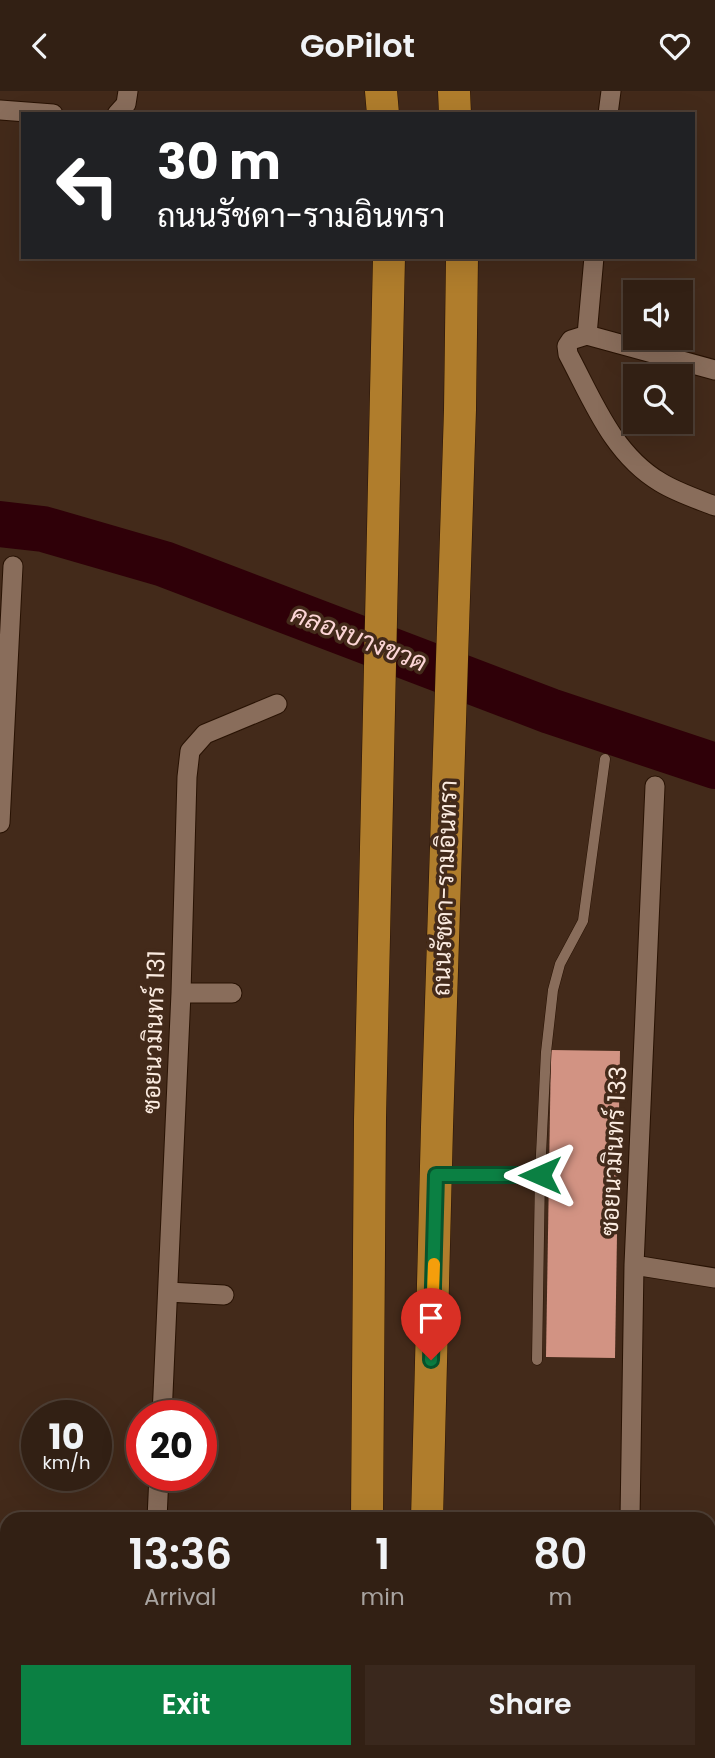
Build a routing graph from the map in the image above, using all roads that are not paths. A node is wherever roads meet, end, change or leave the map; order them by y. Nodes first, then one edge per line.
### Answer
1 (128, 91) edge
2 (381, 91) edge
3 (454, 91) edge
4 (611, 91) edge
5 (0, 110) edge
6 (26, 112) edge
7 (119, 112) edge
8 (383, 112) edge
9 (455, 112) edge
10 (608, 112) edge
11 (389, 259) edge
12 (462, 259) edge
13 (594, 259) edge
14 (587, 335) junction
15 (715, 370) edge
16 (715, 506) edge
17 (13, 566) dead end
18 (277, 704) dead end
19 (605, 759) dead end
20 (655, 786) dead end
21 (0, 823) edge
22 (181, 993) junction
23 (232, 993) dead end
24 (436, 1175) junction
25 (540, 1175) junction
26 (634, 1265) junction
27 (715, 1278) edge
28 (167, 1293) junction
29 (224, 1295) dead end
30 (537, 1360) dead end
31 (163, 1400) edge
32 (158, 1491) edge
33 (157, 1512) edge
34 (367, 1512) edge
35 (427, 1512) edge
36 (630, 1512) edge

1 - 7 street
2 - 8 main road
3 - 9 main road
4 - 10 street
5 - 6 street
11 - 34 main road
12 - 24 main road, ถนนรัชดา-รามอินทรา
13 - 14 street
14 - 15 street
14 - 16 street
17 - 21 street
18 - 22 street, ซอยนวมินทร์ 131
19 - 25 lane
20 - 26 street, ซอยนวมินทร์ 133
22 - 23 street
22 - 28 street, ซอยนวมินทร์ 131
24 - 25 lane
24 - 35 main road, ถนนรัชดา-รามอินทรา
25 - 30 lane
26 - 27 street
26 - 36 street, ซอยนวมินทร์ 133
28 - 29 street
28 - 31 street, ซอยนวมินทร์ 131
32 - 33 street

